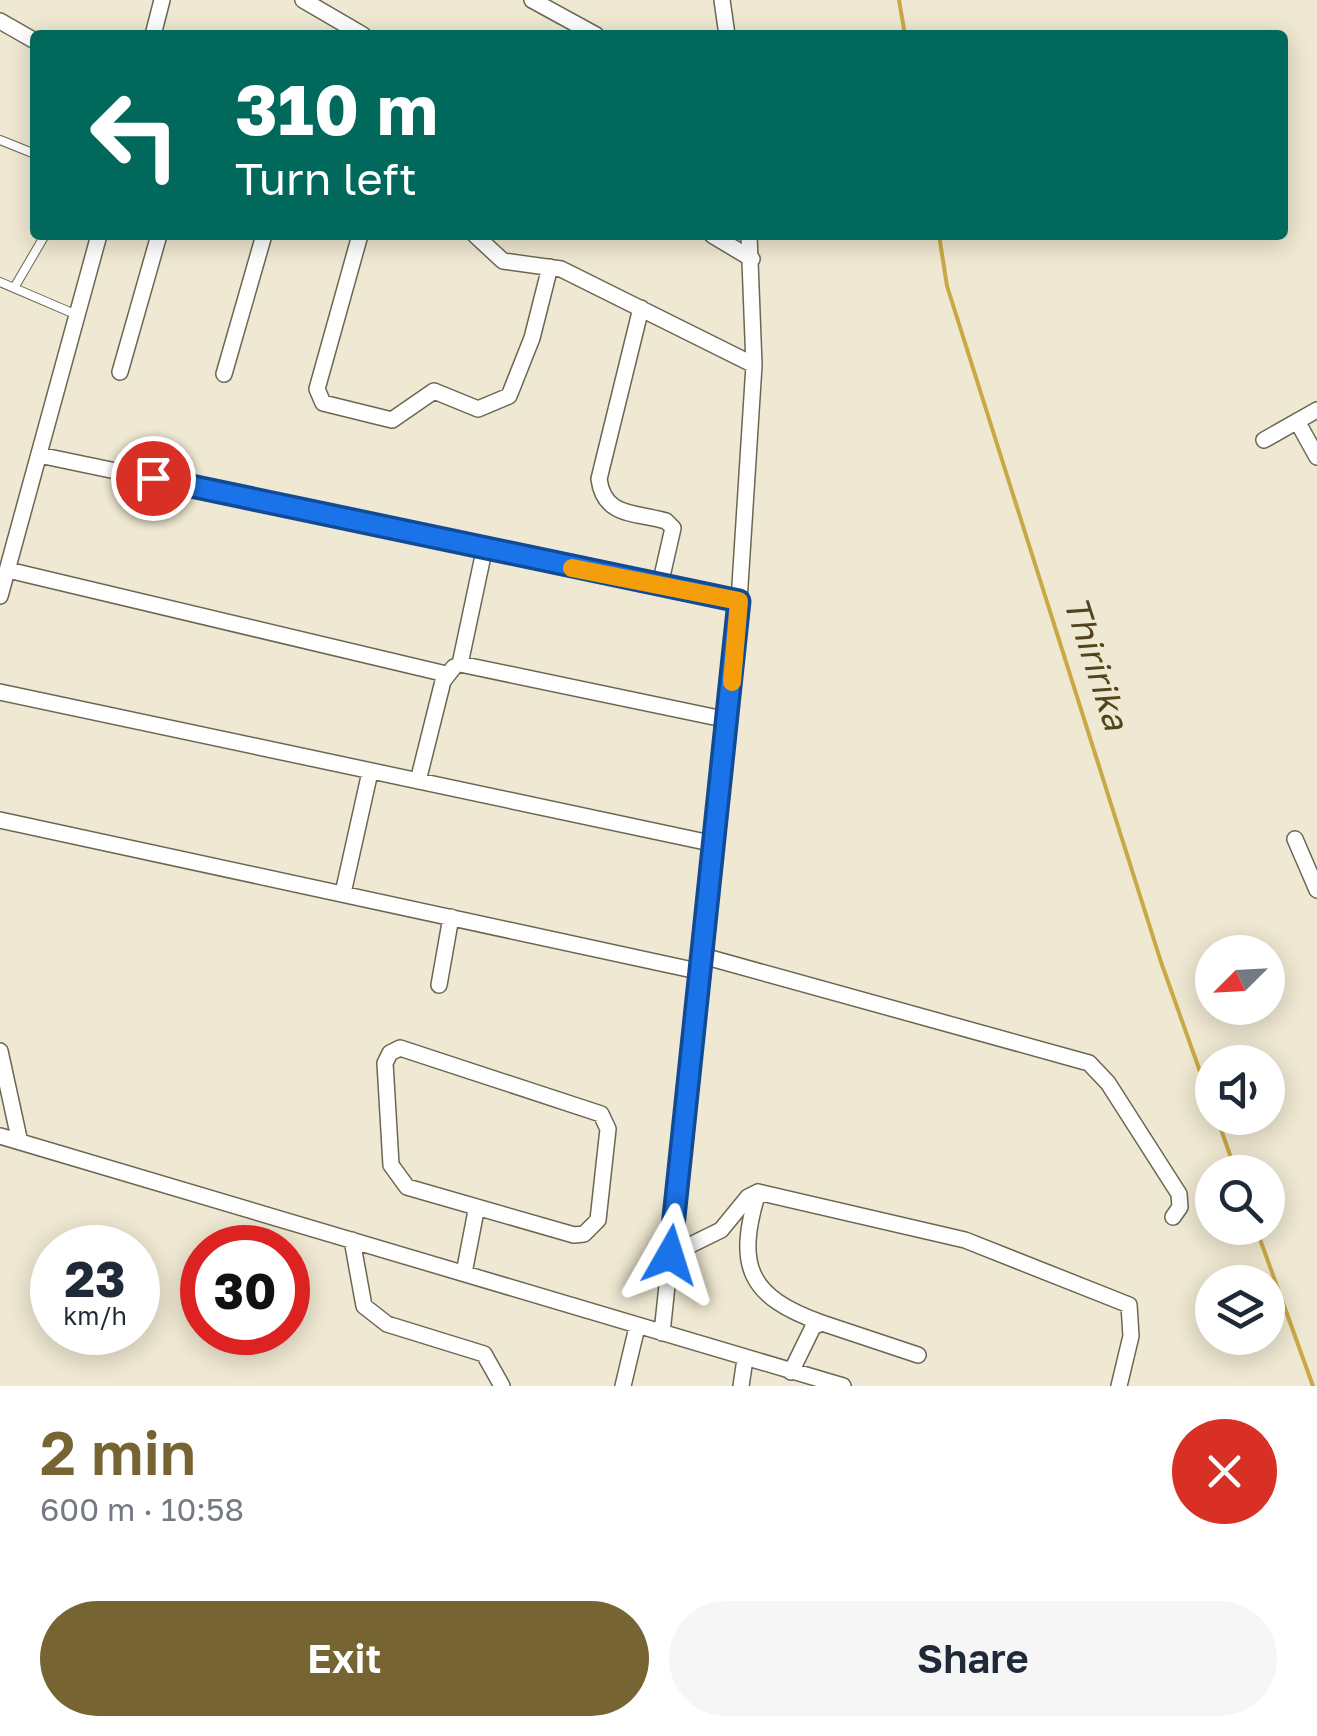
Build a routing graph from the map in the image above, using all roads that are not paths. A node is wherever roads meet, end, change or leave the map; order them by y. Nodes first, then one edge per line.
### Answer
1 (162, 0) edge
2 (303, 0) edge
3 (532, 0) edge
4 (722, 0) edge
5 (0, 21) edge
6 (154, 30) edge
7 (354, 30) edge
8 (587, 30) edge
9 (726, 30) edge
10 (30, 38) edge
11 (0, 140) edge
12 (30, 152) edge
13 (41, 240) edge
14 (98, 240) edge
15 (159, 240) edge
16 (263, 240) edge
17 (359, 240) edge
18 (480, 240) edge
19 (721, 240) edge
20 (750, 240) edge
21 (752, 258) junction
22 (550, 267) junction
23 (0, 282) edge
24 (14, 288) junction
25 (641, 308) junction
26 (77, 315) junction
27 (754, 365) junction
28 (120, 372) dead end
29 (224, 374) dead end
30 (1317, 410) edge
31 (1298, 421) junction
32 (1264, 440) dead end
33 (39, 455) junction
34 (1317, 457) edge
35 (484, 551) junction
36 (8, 570) junction
37 (660, 585) junction
38 (0, 596) edge
39 (739, 601) junction
40 (453, 669) junction
41 (0, 692) edge
42 (728, 720) junction
43 (370, 772) junction
44 (418, 781) junction
45 (0, 820) edge
46 (1295, 839) dead end
47 (715, 844) junction
48 (1317, 890) edge
49 (343, 893) junction
50 (451, 917) junction
51 (703, 964) junction
52 (439, 985) dead end
53 (0, 1051) edge
54 (0, 1136) edge
55 (19, 1138) junction
56 (758, 1192) junction
57 (476, 1210) junction
58 (1173, 1217) dead end
59 (352, 1240) junction
60 (670, 1255) junction
61 (464, 1272) junction
62 (822, 1323) junction
63 (637, 1328) junction
64 (662, 1333) junction
65 (918, 1354) dead end
66 (745, 1359) junction
67 (799, 1378) edge
68 (502, 1386) edge
69 (623, 1386) edge
70 (741, 1386) edge
71 (844, 1386) edge
72 (1119, 1386) edge

1 - 6 street
2 - 7 street
3 - 8 street
4 - 9 street
5 - 10 street
11 - 12 lane
13 - 24 lane
14 - 26 street
15 - 28 street
16 - 29 street
17 - 22 street
18 - 22 street
19 - 21 street
20 - 21 street
21 - 27 street
22 - 25 street
23 - 24 lane
24 - 26 lane
25 - 27 street
25 - 37 street
26 - 33 street
27 - 39 street
30 - 31 street
31 - 32 street
31 - 34 street
33 - 35 street
33 - 36 street
35 - 37 street
35 - 40 street
36 - 38 street
36 - 40 street
37 - 39 street
39 - 42 street
40 - 42 street
40 - 44 street
41 - 43 street
42 - 47 street
43 - 44 street
43 - 49 street
44 - 47 street
45 - 49 street
46 - 48 street
47 - 51 street
49 - 50 street
50 - 51 street
50 - 52 street
51 - 58 street
51 - 60 street
53 - 55 street
54 - 55 street
55 - 59 street
56 - 60 street
56 - 62 street
56 - 72 street
57 - 57 street
57 - 61 street
59 - 61 street
59 - 68 street
60 - 64 street
61 - 63 street
62 - 65 street
62 - 67 street
63 - 64 street
63 - 69 street
64 - 66 street
66 - 67 street
66 - 70 street
67 - 71 street

